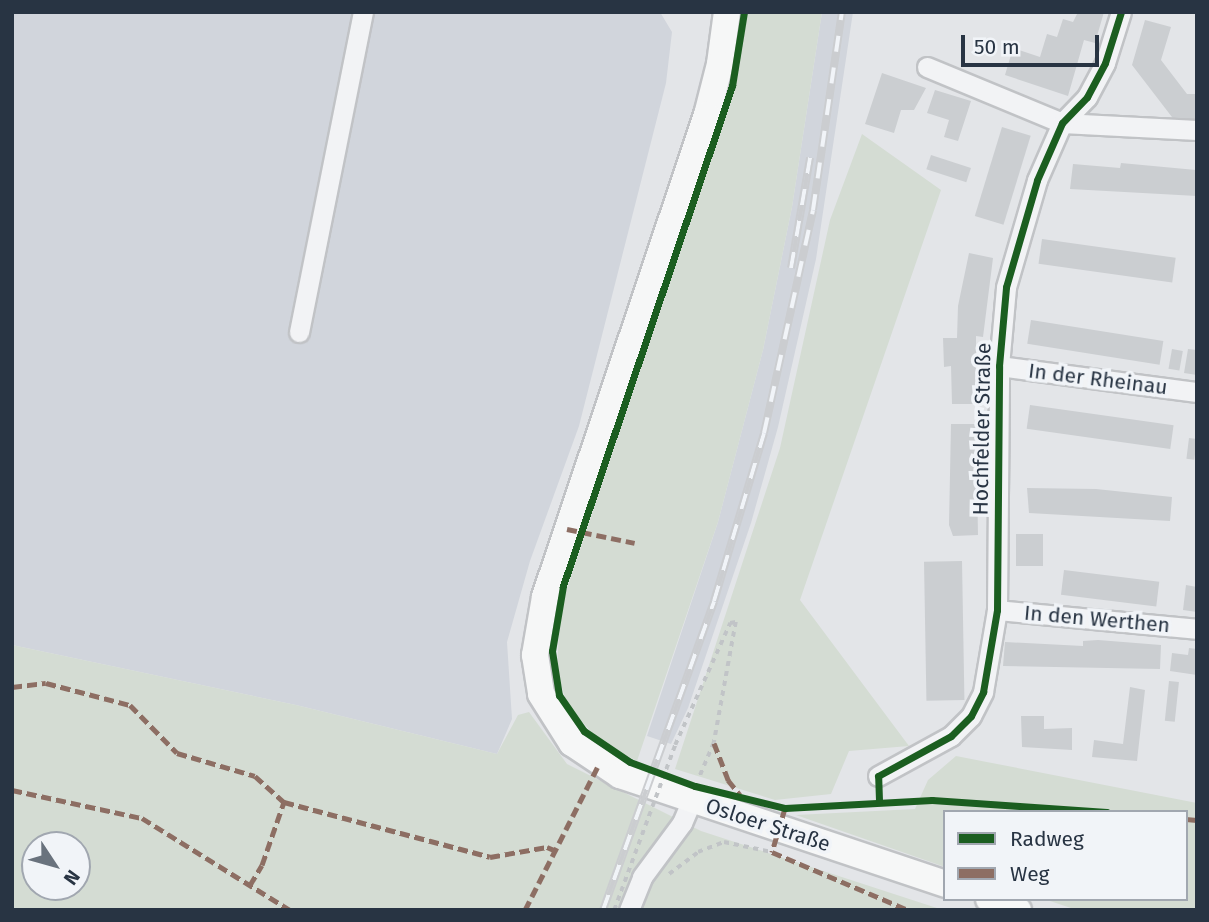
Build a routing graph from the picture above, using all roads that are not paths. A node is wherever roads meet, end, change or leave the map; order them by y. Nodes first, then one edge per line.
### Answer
1 (363, 12) edge
2 (727, 12) edge
3 (1121, 12) edge
4 (927, 67) dead end
5 (1062, 123) junction
6 (1197, 130) edge
7 (299, 331) dead end
8 (999, 366) junction
9 (1197, 392) edge
10 (997, 610) junction
11 (1197, 629) edge
12 (878, 776) dead end
13 (693, 793) junction
14 (943, 883) edge
15 (632, 901) edge
16 (994, 901) edge
17 (1018, 910) edge

1 - 7 street
2 - 13 main road, Osloer Straße
3 - 5 street, Hochfelder Straße
4 - 5 street
5 - 6 street
5 - 8 street, Hochfelder Straße
8 - 9 street, In der Rheinau
8 - 10 street, Hochfelder Straße
10 - 11 street, In den Werthen
10 - 12 street, Hochfelder Straße
13 - 14 main road, Osloer Straße
13 - 15 street
16 - 17 main road

